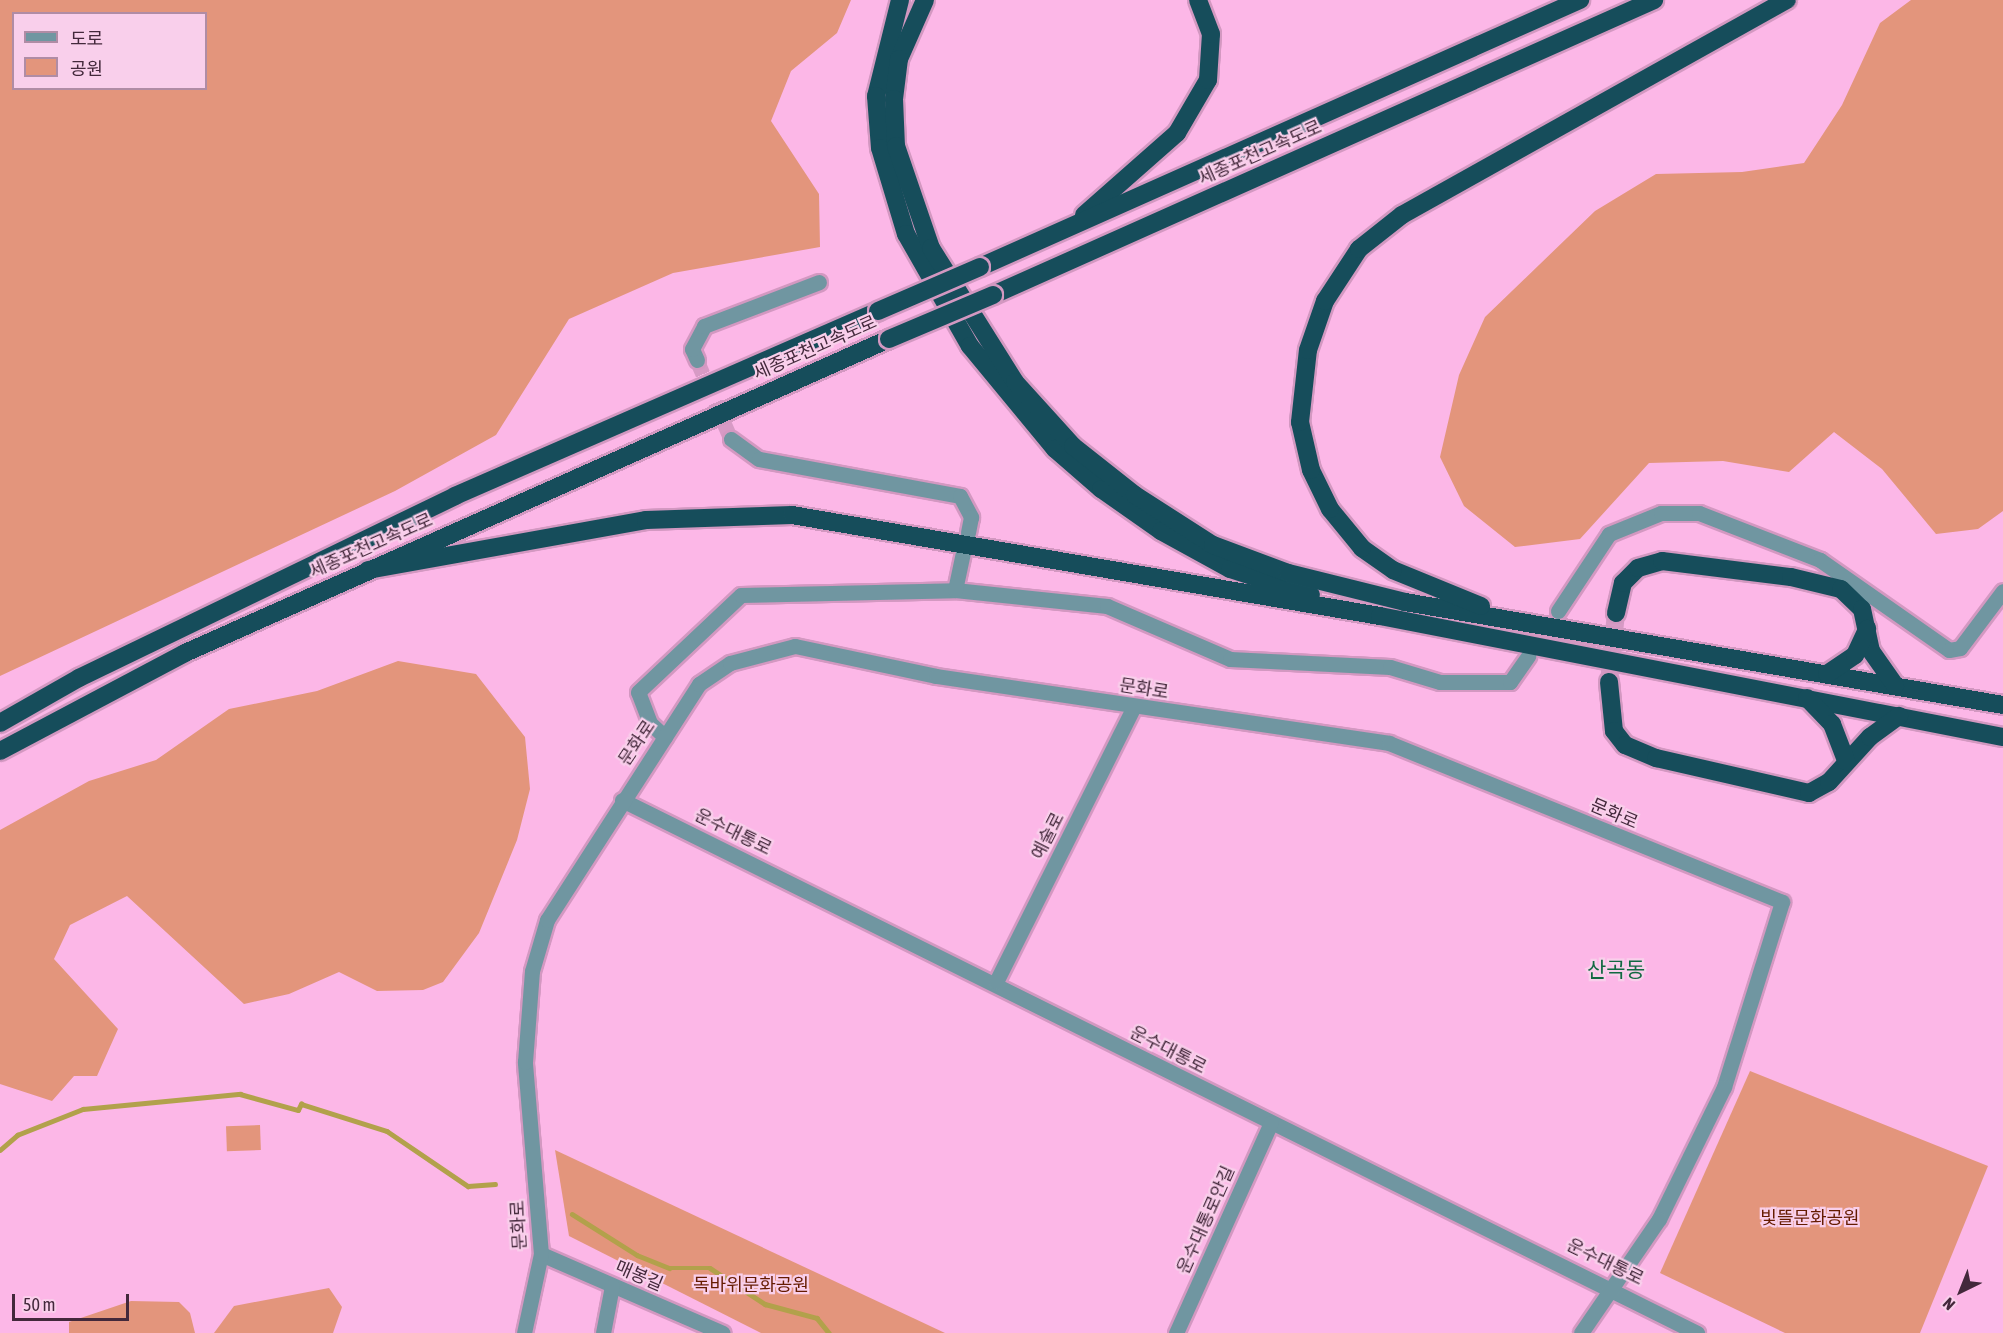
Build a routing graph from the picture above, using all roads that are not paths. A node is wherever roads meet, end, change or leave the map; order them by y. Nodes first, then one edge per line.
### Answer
1 (900, 0) edge
2 (925, 0) edge
3 (1198, 0) edge
4 (1580, 0) edge
5 (1654, 0) edge
6 (1787, 0) edge
7 (1069, 228) junction
8 (819, 282) dead end
9 (697, 360) tunnel mouth
10 (731, 440) tunnel mouth
11 (968, 532) dead end
12 (963, 553) dead end
13 (368, 570) junction
14 (955, 590) junction
15 (2003, 591) edge
16 (1558, 611) dead end
17 (1616, 613) tunnel mouth
18 (1380, 616) junction
19 (1525, 622) junction
20 (1867, 629) junction
21 (1528, 656) dead end
22 (1827, 674) junction
23 (1609, 682) tunnel mouth
24 (1895, 685) junction
25 (1807, 698) junction
26 (2003, 705) edge
27 (1134, 707) junction
28 (1899, 716) junction
29 (0, 723) edge
30 (665, 737) junction
31 (2003, 737) edge
32 (0, 751) edge
33 (1846, 761) junction
34 (621, 800) junction
35 (996, 982) junction
36 (1271, 1124) junction
37 (541, 1254) junction
38 (612, 1287) junction
39 (1616, 1288) junction
40 (524, 1333) edge
41 (603, 1333) edge
42 (723, 1333) edge
43 (1176, 1333) edge
44 (1581, 1333) edge
45 (1697, 1333) edge

1 - 18 highway
2 - 19 highway
3 - 7 highway
4 - 7 highway, 세종포천고속도로
5 - 13 highway, 세종포천고속도로, bridge
6 - 19 highway
7 - 29 highway, 세종포천고속도로, bridge
8 - 9 street
10 - 11 street
12 - 14 street
13 - 18 highway
13 - 32 highway, 세종포천고속도로
14 - 21 street
14 - 30 street
15 - 16 street
17 - 20 highway
18 - 25 highway
19 - 22 highway
20 - 22 highway
20 - 24 highway
22 - 24 highway
23 - 33 highway
24 - 26 highway
25 - 28 highway
25 - 33 highway
27 - 30 street, 문화로
27 - 35 street, 예술로
27 - 39 street, 문화로
28 - 31 highway
28 - 33 highway
30 - 34 street, 문화로
34 - 35 street, 운수대통로
34 - 37 street, 문화로
35 - 36 street, 운수대통로
36 - 39 street, 운수대통로
36 - 43 street, 운수대통로안길
37 - 38 street, 매봉길
37 - 40 street, 문화로
38 - 41 street
38 - 42 street, 매봉길
39 - 44 street, 문화로
39 - 45 street, 운수대통로

